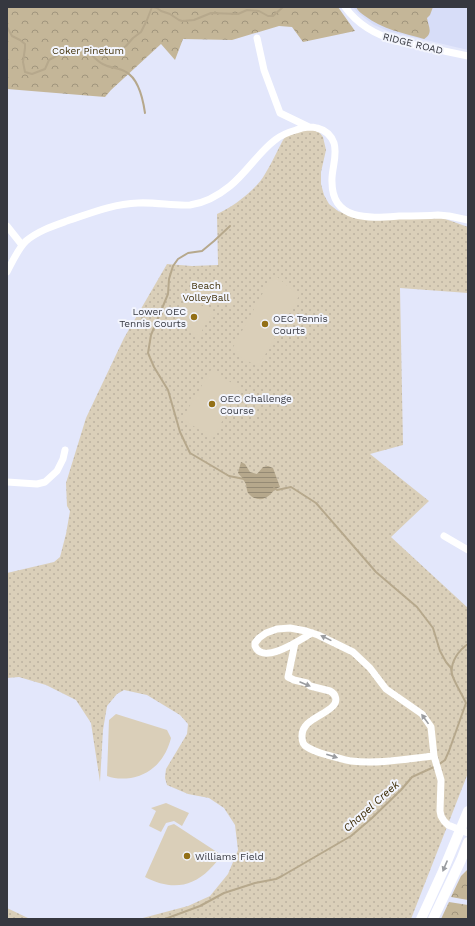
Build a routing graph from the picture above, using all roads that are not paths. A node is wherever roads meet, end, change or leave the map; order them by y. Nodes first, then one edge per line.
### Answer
1 (345, 7) edge
2 (257, 38) dead end
3 (468, 56) edge
4 (309, 126) junction
5 (468, 220) edge
6 (7, 226) edge
7 (22, 245) junction
8 (7, 272) edge
9 (65, 450) dead end
10 (7, 482) edge
11 (444, 536) dead end
12 (468, 550) edge
13 (312, 633) junction
14 (295, 643) junction
15 (434, 756) junction
16 (468, 812) edge
17 (464, 831) edge
18 (468, 842) edge
19 (421, 919) edge
20 (433, 919) edge

1 - 3 street, RIDGE ROAD
2 - 4 street
4 - 5 street
4 - 7 street
6 - 7 street
7 - 8 street
9 - 10 street
11 - 12 street
13 - 14 street
13 - 14 street
15 -> 13 street
14 -> 15 street
15 - 17 street
16 - 17 main road
17 -> 19 main road
18 - 20 main road

